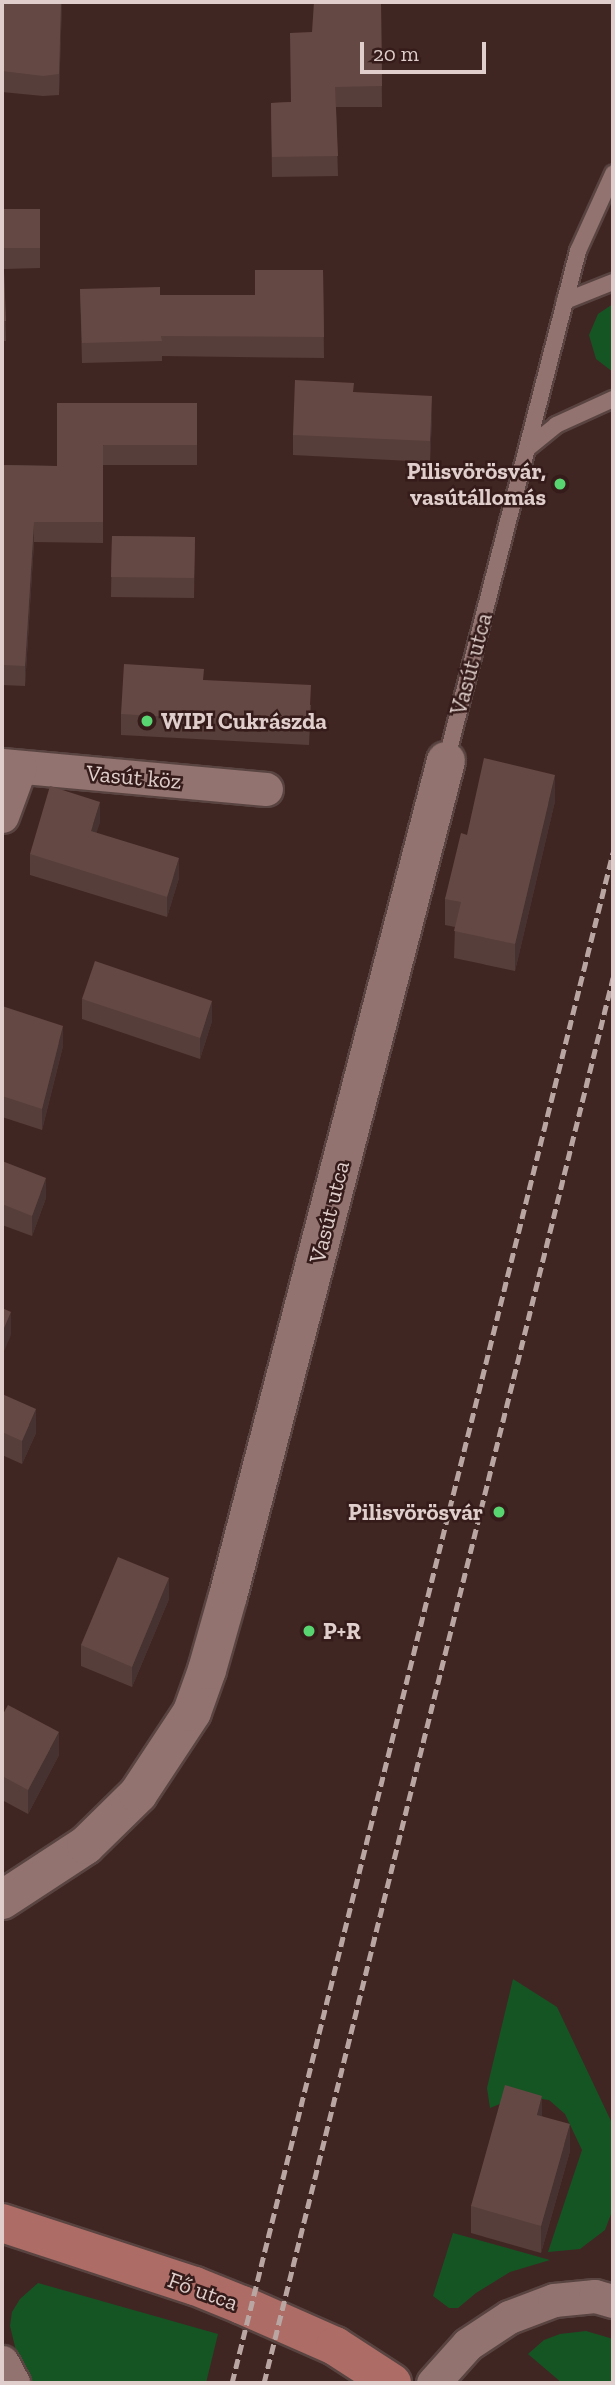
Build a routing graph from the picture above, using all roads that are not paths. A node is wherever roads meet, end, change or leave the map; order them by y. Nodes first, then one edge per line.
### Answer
1 (613, 174) edge
2 (613, 282) edge
3 (565, 301) junction
4 (613, 399) edge
5 (528, 448) junction
6 (446, 761) joint
7 (11, 766) edge
8 (266, 789) dead end
9 (2, 816) edge
10 (2, 1900) edge
11 (2, 2223) edge
12 (607, 2291) edge
13 (2, 2362) edge
14 (13, 2383) edge
15 (392, 2383) edge
16 (433, 2383) edge

1 - 3 lane, Vasút utca
2 - 3 lane
3 - 5 lane, Vasút utca
4 - 5 lane
5 - 6 lane, Vasút utca
6 - 10 street, Vasút utca
7 - 8 street, Vasút köz
7 - 9 street
11 - 15 main road, Fő utca
12 - 16 street
13 - 14 street

